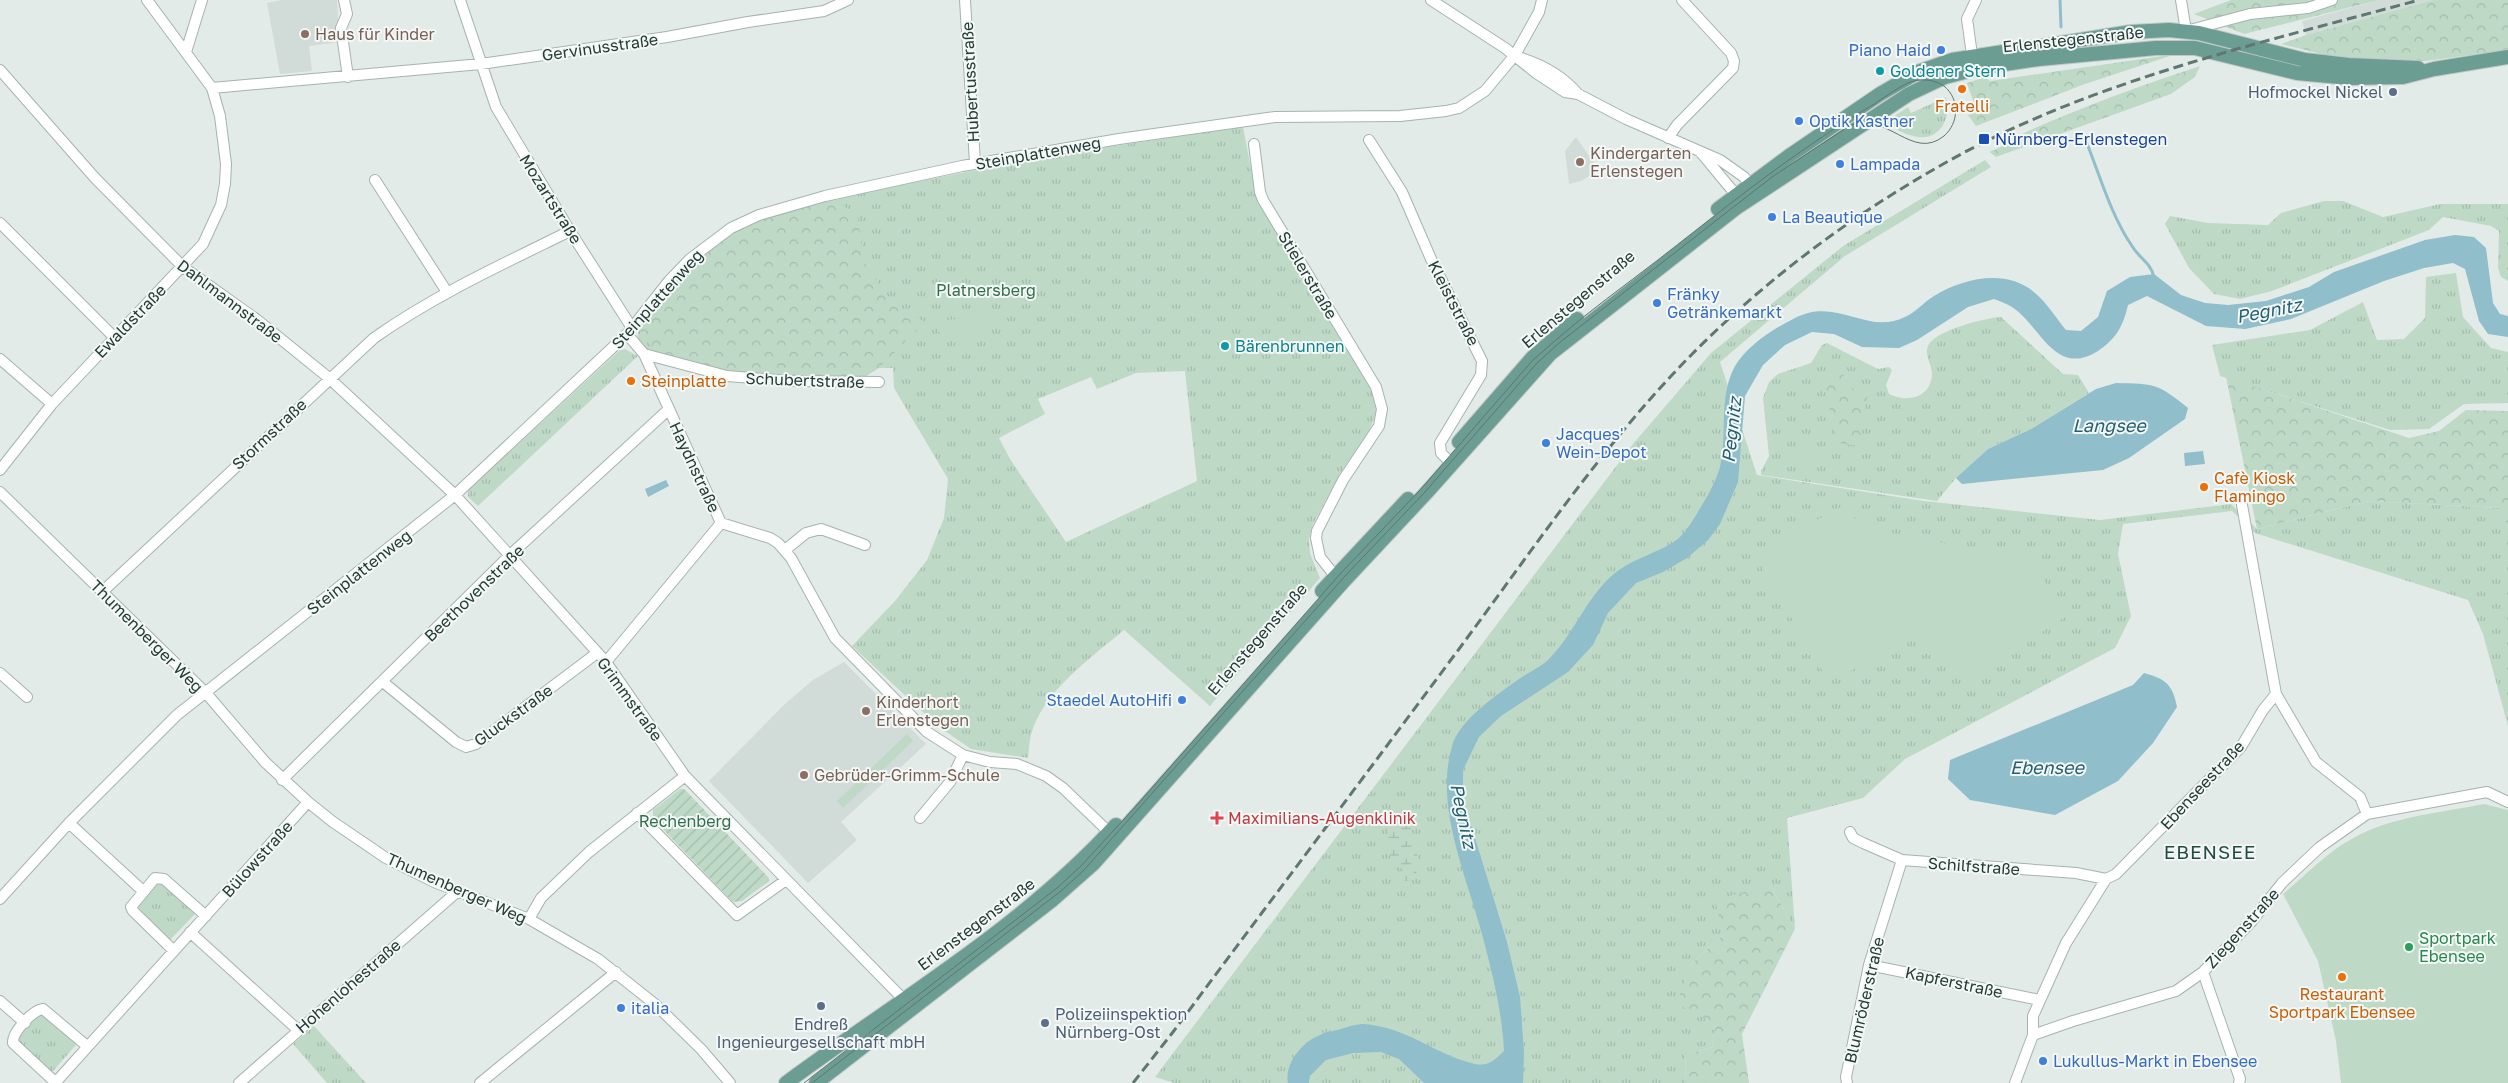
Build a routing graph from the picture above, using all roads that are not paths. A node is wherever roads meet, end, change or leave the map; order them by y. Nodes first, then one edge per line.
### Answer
1 (147, 0) edge
2 (202, 0) edge
3 (344, 0) edge
4 (460, 0) edge
5 (848, 0) edge
6 (965, 0) edge
7 (1431, 0) edge
8 (1542, 0) edge
9 (1682, 0) edge
10 (1976, 0) edge
11 (2181, 0) edge
12 (2332, 0) edge
13 (2186, 31) junction
14 (2184, 47) junction
15 (186, 52) junction
16 (2038, 53) junction
17 (1515, 55) junction
18 (2508, 57) edge
19 (1974, 63) junction
20 (481, 64) junction
21 (0, 70) edge
22 (2350, 71) junction
23 (348, 77) junction
24 (212, 88) junction
25 (1668, 138) junction
26 (1369, 140) dead end
27 (1254, 144) dead end
28 (1701, 153) junction
29 (1803, 154) junction
30 (975, 164) junction
31 (375, 180) dead end
32 (1750, 185) junction
33 (1743, 198) junction
34 (0, 223) edge
35 (570, 231) junction
36 (183, 267) junction
37 (447, 292) junction
38 (630, 331) junction
39 (114, 337) junction
40 (644, 354) junction
41 (0, 359) edge
42 (329, 378) junction
43 (879, 382) dead end
44 (52, 404) junction
45 (669, 409) junction
46 (1449, 461) junction
47 (0, 470) edge
48 (0, 492) edge
49 (455, 496) junction
50 (2242, 505) dead end
51 (721, 522) junction
52 (865, 545) dead end
53 (785, 550) junction
54 (510, 556) junction
55 (1338, 580) junction
56 (102, 592) junction
57 (597, 653) junction
58 (606, 662) junction
59 (0, 673) edge
60 (383, 682) junction
61 (206, 693) junction
62 (2276, 694) junction
63 (27, 696) dead end
64 (962, 755) junction
65 (685, 776) junction
66 (282, 780) junction
67 (308, 802) junction
68 (2508, 802) edge
69 (637, 812) junction
70 (2367, 814) junction
71 (920, 818) dead end
72 (69, 823) junction
73 (1850, 832) dead end
74 (1112, 836) junction
75 (1902, 860) junction
76 (786, 880) junction
77 (2106, 880) junction
78 (144, 891) junction
79 (458, 891) junction
80 (0, 900) edge
81 (206, 916) junction
82 (529, 919) junction
83 (190, 932) junction
84 (173, 950) junction
85 (1869, 965) junction
86 (616, 972) junction
87 (2203, 972) junction
88 (2040, 1000) junction
89 (0, 1001) edge
90 (908, 1004) junction
91 (25, 1023) junction
92 (298, 1030) junction
93 (2033, 1035) junction
94 (88, 1046) junction
95 (55, 1083) edge
96 (239, 1083) edge
97 (480, 1083) edge
98 (730, 1083) edge
99 (786, 1083) edge
100 (816, 1083) edge
101 (1847, 1083) edge
102 (2015, 1083) edge
103 (2239, 1083) edge

1 - 15 street, Ewaldstraße
2 - 15 street
3 - 23 street
4 - 20 street, Mozartstraße
5 - 20 street, Gervinusstraße
6 - 30 street, Hubertusstraße
7 - 17 street
8 - 17 street, Steinplattenweg
9 - 25 street
10 - 19 street
11 - 13 street
12 - 13 street
13 - 14 main road
13 - 16 main road, Erlenstegenstraße
13 - 22 main road, Erlenstegenstraße
14 - 16 main road, Erlenstegenstraße
14 - 22 main road, Erlenstegenstraße
15 - 24 street, Ewaldstraße
16 - 19 main road, Erlenstegenstraße
17 - 25 street
17 - 30 street, Steinplattenweg
18 - 22 main road, Erlenstegenstraße
19 - 29 main road, Erlenstegenstraße
20 - 23 street, Gervinusstraße
20 - 35 street, Mozartstraße
21 - 36 street, Dahlmannstraße
23 - 24 street, Gervinusstraße
24 - 36 street, Ewaldstraße
25 - 28 street
26 - 46 street, Kleiststraße
27 - 55 street, Stielerstraße
28 - 32 street
28 - 33 street
29 - 32 main road, Erlenstegenstraße
29 - 33 main road, Erlenstegenstraße
30 - 38 street, Steinplattenweg
31 - 37 street
32 - 33 main road, Erlenstegenstraße
33 - 46 main road, Erlenstegenstraße
34 - 39 street
35 - 37 street, Stormstraße
35 - 38 street, Mozartstraße
36 - 39 street, Ewaldstraße
36 - 42 street, Dahlmannstraße
37 - 42 street, Stormstraße
38 - 40 street, Haydnstraße
38 - 49 street, Steinplattenweg
39 - 44 street, Ewaldstraße
40 - 43 street, Schubertstraße
40 - 45 street, Haydnstraße
41 - 44 street
42 - 49 street, Dahlmannstraße
42 - 56 street, Stormstraße
44 - 47 street, Ewaldstraße
45 - 51 street, Haydnstraße
45 - 54 street, Beethovenstraße
46 - 55 main road, Erlenstegenstraße
48 - 56 street, Thumenberger Weg
49 - 54 street, Grimmstraße
49 - 61 street, Steinplattenweg
50 - 62 street
51 - 53 street
51 - 58 street, Haydnstraße
52 - 53 street
53 - 64 street
54 - 57 street, Grimmstraße
54 - 60 street, Beethovenstraße
55 - 74 main road, Erlenstegenstraße
56 - 61 street, Thumenberger Weg
57 - 58 street, Grimmstraße
57 - 60 street, Gluckstraße
58 - 65 street, Grimmstraße
59 - 63 street
60 - 66 street, Beethovenstraße
61 - 66 street, Thumenberger Weg
61 - 72 street, Steinplattenweg
62 - 70 street
62 - 77 street, Ebenseestraße
64 - 71 street
64 - 74 street
65 - 69 street
65 - 76 street, Grimmstraße
66 - 67 street, Thumenberger Weg
67 - 79 street, Thumenberger Weg
67 - 81 street, Bülowstraße
68 - 70 street, Ziegenstraße
69 - 76 street
69 - 82 street
70 - 87 street, Ziegenstraße
72 - 78 street
72 - 80 street, Steinplattenweg
73 - 75 street, Schilfstraße
74 - 90 main road, Erlenstegenstraße
75 - 77 street, Schilfstraße
75 - 85 street, Blumröderstraße
76 - 90 street, Grimmstraße
77 - 88 street, Ebenseestraße
78 - 81 street
78 - 84 street
79 - 82 street, Thumenberger Weg
79 - 92 street, Hohenlohestraße
81 - 83 street, Bülowstraße
82 - 86 street, Thumenberger Weg
83 - 84 street, Bülowstraße
83 - 92 street
84 - 94 street, Bülowstraße
85 - 88 street, Kapferstraße
85 - 101 street, Blumröderstraße
86 - 97 street
86 - 98 street, Thumenberger Weg
87 - 93 street, Ziegenstraße
87 - 103 street
88 - 93 street, Ebenseestraße
89 - 91 street
90 - 99 main road, Erlenstegenstraße
90 - 100 main road, Erlenstegenstraße
91 - 94 street, Bülowstraße
91 - 95 street, Bülowstraße
92 - 96 street, Hohenlohestraße
93 - 102 street
94 - 95 street, Bülowstraße

